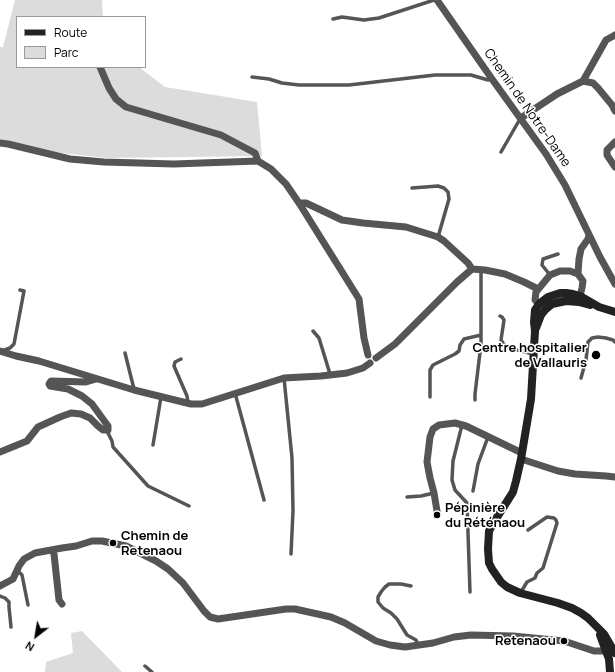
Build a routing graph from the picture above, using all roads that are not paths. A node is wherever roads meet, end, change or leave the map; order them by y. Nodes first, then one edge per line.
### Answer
1 (436, 0) edge
2 (333, 19) dead end
3 (615, 35) edge
4 (100, 68) edge
5 (252, 77) dead end
6 (492, 79) junction
7 (583, 81) junction
8 (615, 111) edge
9 (521, 118) junction
10 (615, 142) edge
11 (0, 143) edge
12 (501, 152) dead end
13 (258, 161) junction
14 (615, 167) edge
15 (412, 188) dead end
16 (299, 203) junction
17 (589, 235) junction
18 (438, 237) junction
19 (558, 254) dead end
20 (579, 259) junction
21 (472, 269) junction
22 (481, 270) junction
23 (570, 271) junction
24 (578, 274) junction
25 (550, 275) junction
26 (615, 284) edge
27 (20, 290) dead end
28 (538, 290) junction
29 (580, 296) junction
30 (543, 304) junction
31 (599, 307) junction
32 (615, 312) edge
33 (500, 316) dead end
34 (313, 331) dead end
35 (535, 331) junction
36 (481, 335) junction
37 (615, 342) edge
38 (0, 351) edge
39 (125, 353) dead end
40 (534, 354) junction
41 (368, 355) junction
42 (376, 358) junction
43 (181, 359) dead end
44 (370, 363) junction
45 (330, 375) junction
46 (284, 378) junction
47 (581, 378) dead end
48 (97, 379) junction
49 (134, 390) junction
50 (235, 393) junction
51 (161, 397) junction
52 (430, 397) dead end
53 (475, 400) dead end
54 (188, 403) junction
55 (462, 425) junction
56 (106, 430) junction
57 (488, 437) junction
58 (153, 445) dead end
59 (0, 452) edge
60 (521, 456) junction
61 (615, 477) edge
62 (473, 490) dead end
63 (434, 493) junction
64 (407, 497) dead end
65 (264, 500) dead end
66 (189, 506) dead end
67 (437, 511) dead end
68 (528, 530) dead end
69 (52, 550) junction
70 (291, 554) dead end
71 (17, 570) junction
72 (0, 586) edge
73 (411, 586) dead end
74 (470, 592) dead end
75 (520, 593) junction
76 (0, 596) edge
77 (62, 604) dead end
78 (28, 605) dead end
79 (11, 627) dead end
80 (418, 645) junction
81 (612, 651) edge
82 (145, 666) dead end
83 (152, 672) edge
84 (610, 672) edge

1 - 2 lane
1 - 6 street, Chemin de Notre-Dame
3 - 7 street
4 - 13 street
5 - 6 lane
6 - 9 street, Chemin de Notre-Dame
7 - 8 street
7 - 9 street
9 - 12 lane
9 - 17 street, Chemin de Notre-Dame
10 - 14 street
11 - 13 street
13 - 16 street
15 - 18 lane
16 - 18 street
16 - 41 street
17 - 20 street
17 - 26 street, Chemin de Notre-Dame
18 - 21 street
19 - 25 lane
20 - 23 street
20 - 24 street
21 - 22 street
21 - 42 street
22 - 28 street
22 - 36 lane
23 - 24 street
23 - 25 street
24 - 29 street
25 - 28 street
27 - 38 lane
28 - 30 street
29 - 30 street
29 - 30 main road
29 - 31 main road
30 - 31 main road
30 - 35 main road
30 - 35 main road
31 - 32 main road
33 - 40 lane
34 - 45 lane
35 - 40 main road
36 - 52 lane
36 - 53 lane
37 - 47 lane
38 - 48 street
39 - 49 lane
40 - 60 main road
41 - 42 street
41 - 44 street
42 - 44 street
43 - 54 lane
44 - 45 street
45 - 46 street
46 - 50 street
46 - 70 lane
48 - 49 street
48 - 56 street
49 - 51 street
50 - 54 street
50 - 65 lane
51 - 54 street
51 - 58 lane
55 - 57 street
55 - 63 street
55 - 74 lane
56 - 59 street
56 - 66 lane
57 - 60 street
57 - 62 lane
60 - 61 street
60 - 75 main road
63 - 64 lane
63 - 67 street
68 - 75 lane
69 - 71 street
69 - 77 street
69 - 80 street
71 - 72 street
71 - 78 lane
73 - 80 lane
75 - 81 main road
76 - 79 lane
80 - 81 street
81 - 84 main road
82 - 83 lane

